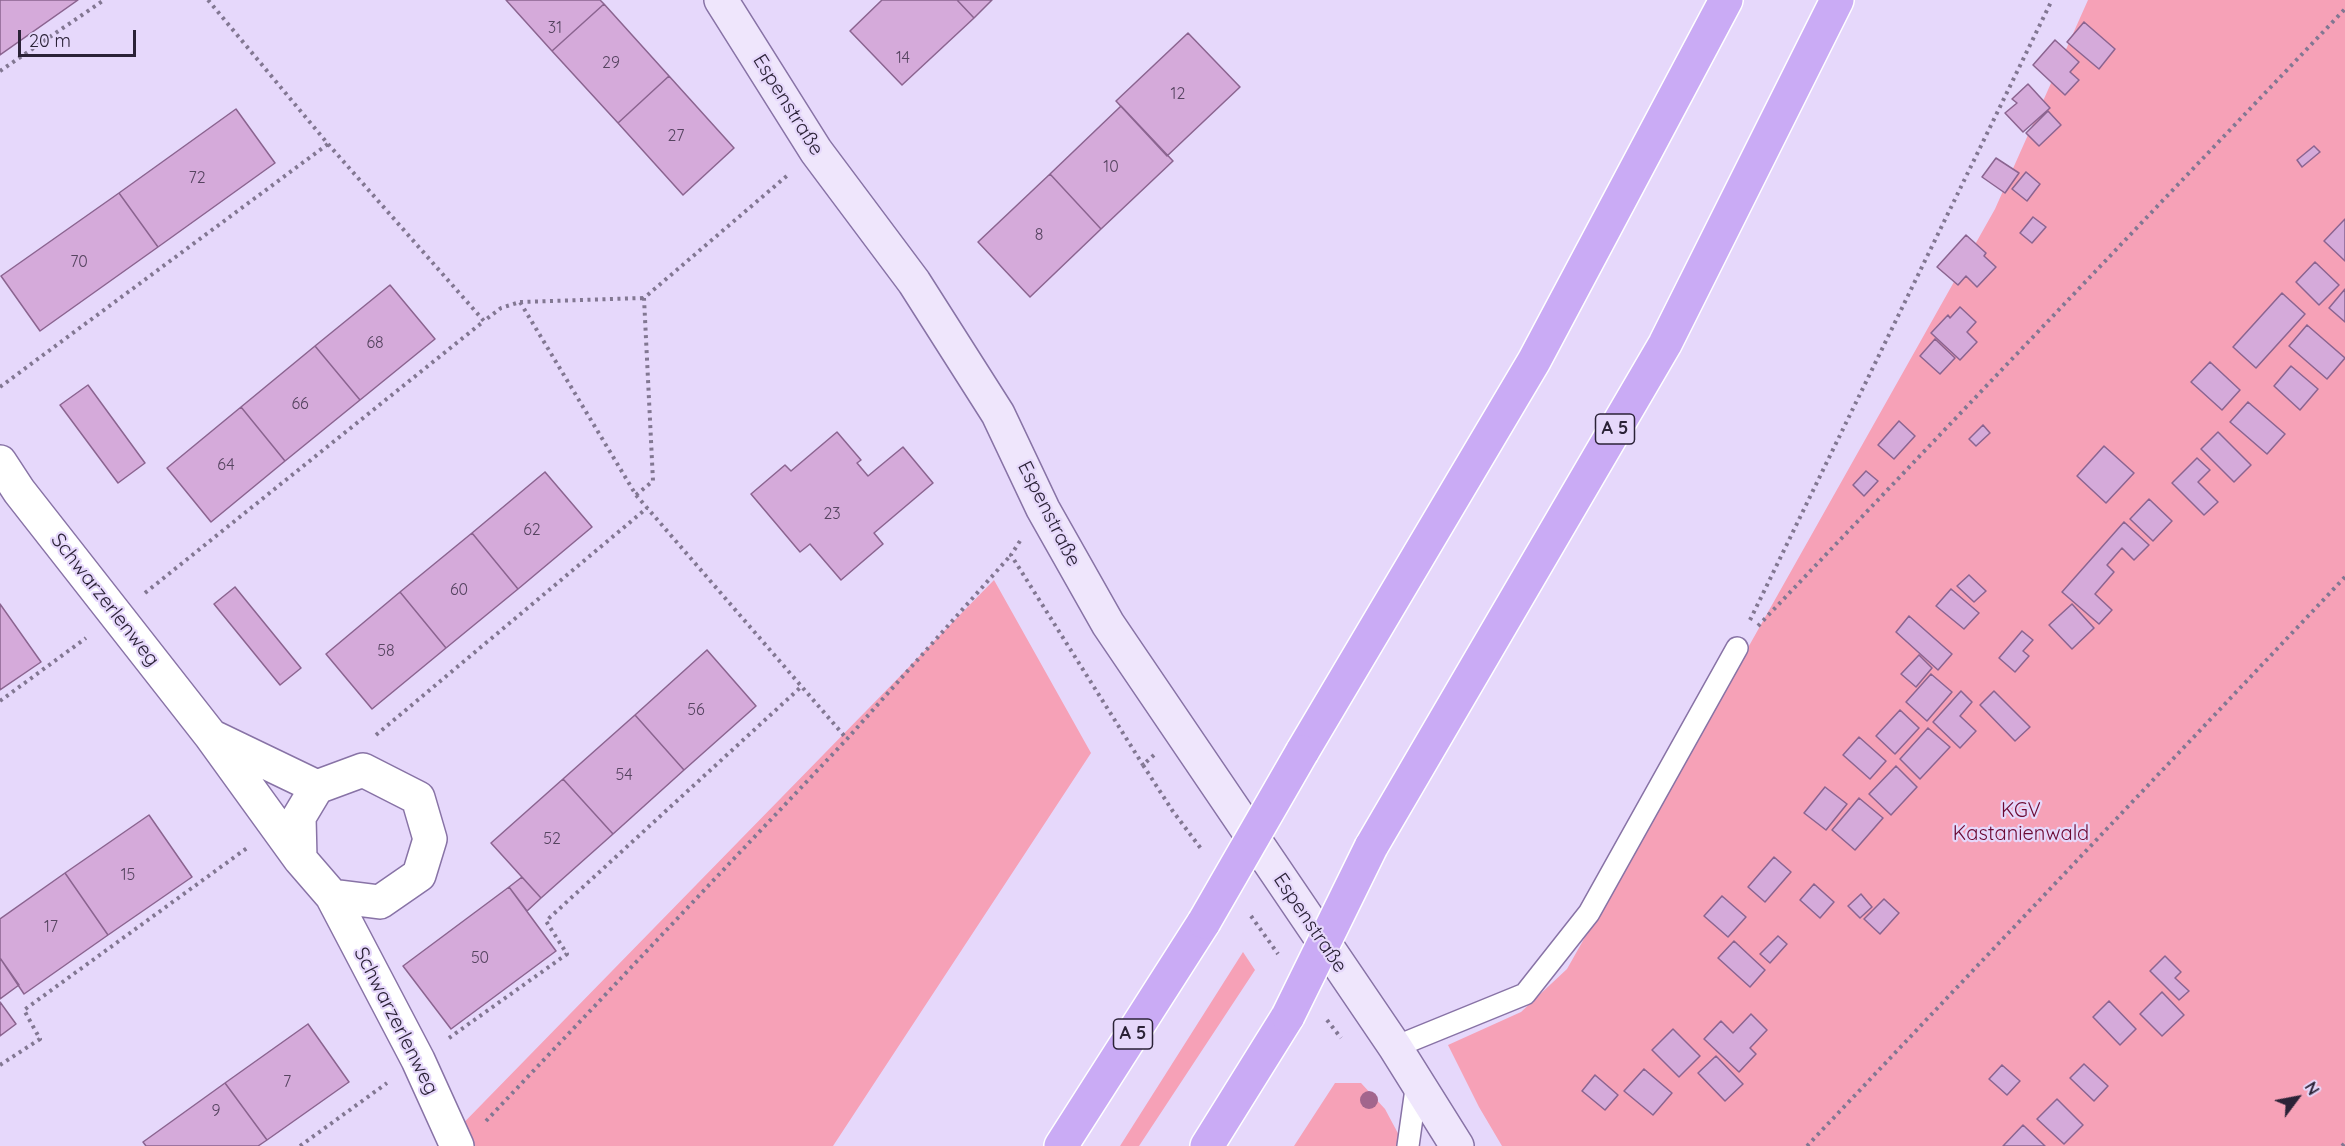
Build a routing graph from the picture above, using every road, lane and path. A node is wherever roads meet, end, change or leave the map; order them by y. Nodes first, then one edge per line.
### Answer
1 (104, 0) edge
2 (208, 0) edge
3 (721, 0) edge
4 (1726, 0) edge
5 (1837, 0) edge
6 (2052, 0) edge
7 (2345, 9) edge
8 (0, 72) edge
9 (328, 144) junction
10 (816, 151) junction
11 (644, 298) junction
12 (520, 302) junction
13 (484, 321) junction
14 (0, 387) edge
15 (0, 462) edge
16 (636, 495) junction
17 (647, 508) junction
18 (1043, 509) junction
19 (1011, 555) junction
20 (2345, 577) edge
21 (117, 615) junction
22 (1737, 648) junction
23 (802, 686) junction
24 (0, 701) edge
25 (212, 736) junction
26 (847, 739) junction
27 (1143, 765) dead end
28 (363, 770) junction
29 (317, 787) junction
30 (1172, 810) dead end
31 (277, 827) junction
32 (1207, 857) dead end
33 (300, 860) junction
34 (332, 896) junction
35 (1248, 913) dead end
36 (1282, 959) dead end
37 (1324, 1015) dead end
38 (1387, 1037) junction
39 (1344, 1043) dead end
40 (418, 1060) junction
41 (0, 1065) edge
42 (1417, 1082) junction
43 (468, 1137) edge
44 (300, 1146) edge
45 (1061, 1146) edge
46 (1207, 1146) edge
47 (1408, 1146) edge
48 (1457, 1146) edge
49 (1808, 1146) edge

1 - 8 path
2 - 9 path
3 - 10 street, Espenstraße
4 - 45 highway, A 5, bridge
5 - 46 highway, A 5, bridge
6 - 22 path
7 - 22 path
9 - 13 path
9 - 14 path
10 - 11 path
10 - 18 street, Espenstraße
11 - 12 path
11 - 16 path
12 - 13 path
12 - 16 path
13 - 21 path
15 - 21 street, Schwarzerlenweg
16 - 17 path
17 - 23 path
17 - 28 path
18 - 19 path
18 - 38 street, Espenstraße
19 - 26 path
19 - 27 path
20 - 49 path
21 - 24 path
21 - 25 street, Schwarzerlenweg
22 - 38 lane
23 - 26 path
23 - 40 path
25 - 29 street, Schwarzerlenweg
25 - 31 street, Schwarzerlenweg
26 - 43 path
28 - 29 street
28 - 34 street
29 - 33 street
30 - 32 path
31 - 33 street, Schwarzerlenweg
31 - 41 path
33 - 34 street, Schwarzerlenweg
34 - 40 street, Schwarzerlenweg
35 - 36 path
37 - 39 path
38 - 42 street, Espenstraße
40 - 43 street, Schwarzerlenweg
40 - 44 path
42 - 47 lane
42 - 48 street, Espenstraße

